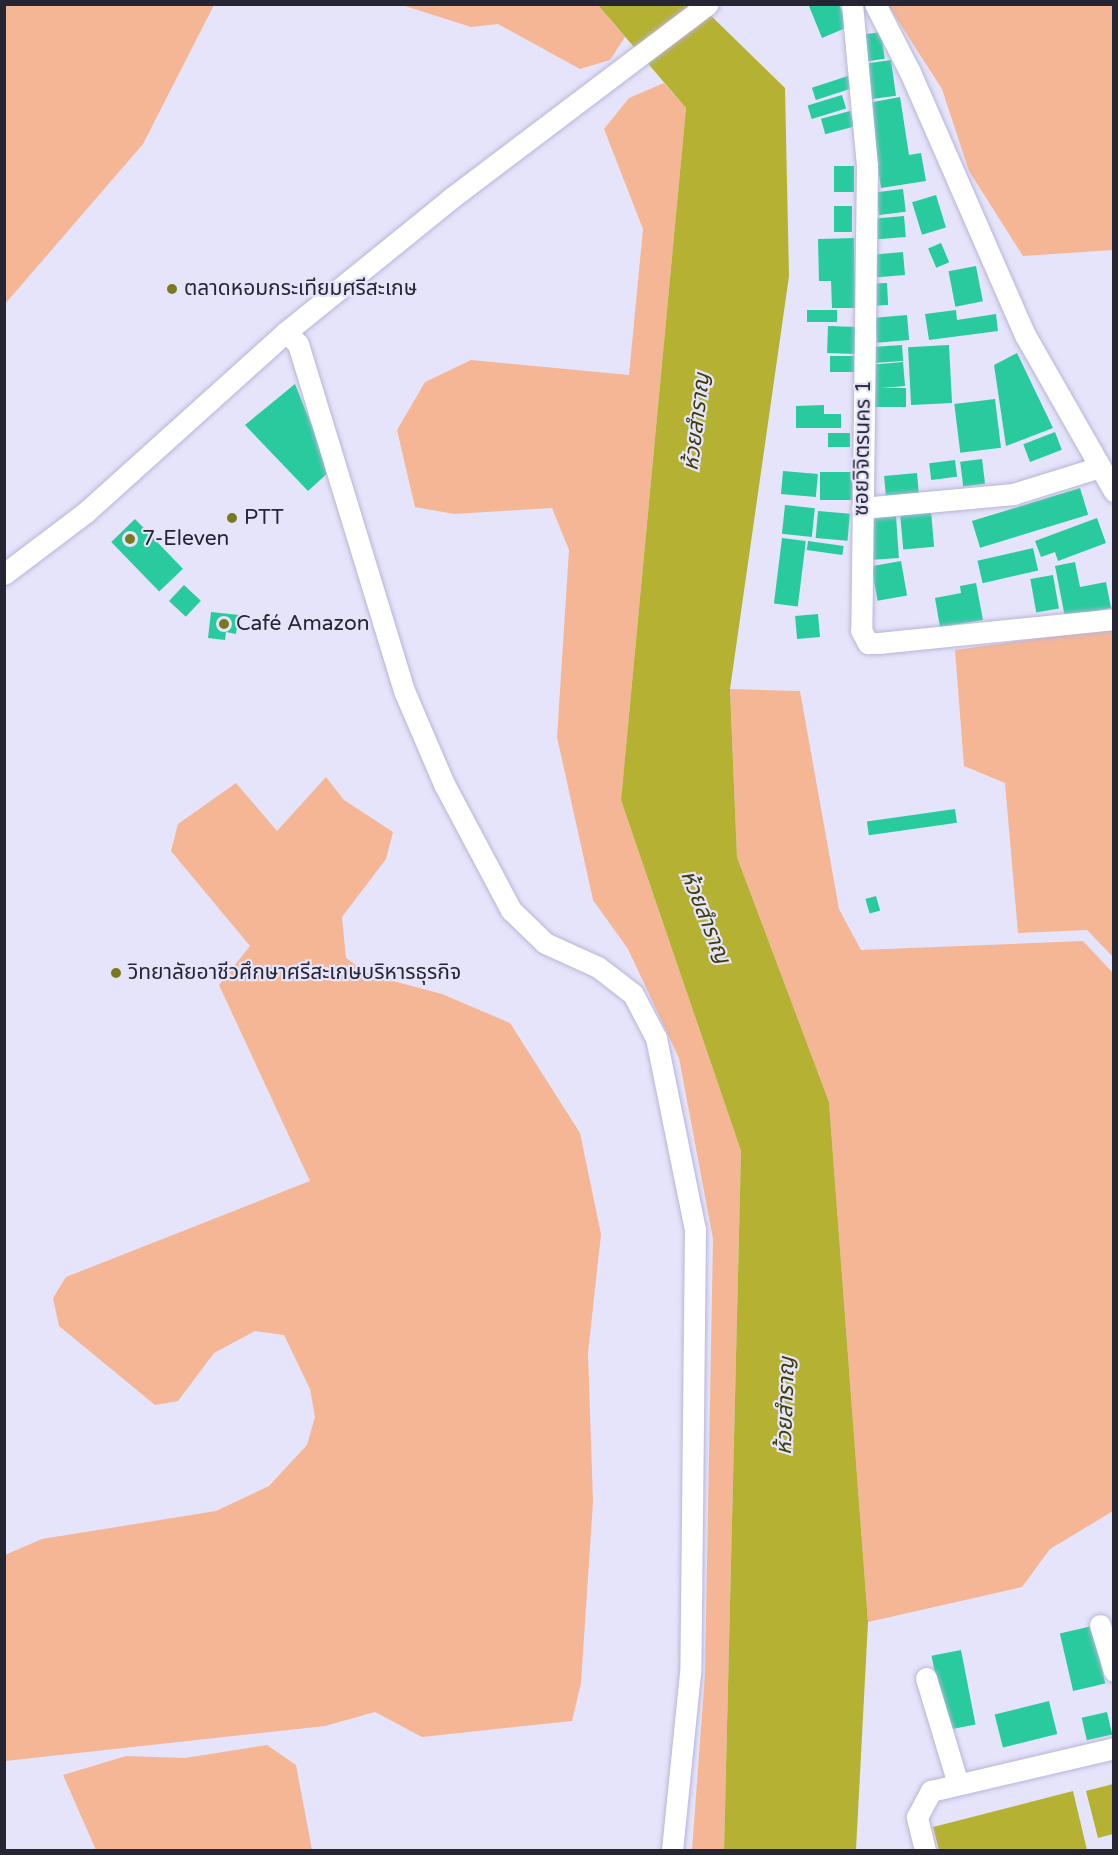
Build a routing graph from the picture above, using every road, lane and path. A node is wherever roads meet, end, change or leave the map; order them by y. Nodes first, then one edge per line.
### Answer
1 (708, 4) edge
2 (852, 4) edge
3 (875, 4) edge
4 (286, 332) junction
5 (1100, 467) junction
6 (1113, 490) edge
7 (862, 508) junction
8 (4, 574) edge
9 (1113, 619) edge
10 (1100, 1625) dead end
11 (1113, 1671) edge
12 (926, 1678) dead end
13 (1113, 1748) edge
14 (958, 1784) junction
15 (672, 1851) edge
16 (925, 1851) edge

1 - 4 street
2 - 7 street, ซอยวิจิตรนคร 1
3 - 5 street
4 - 8 street
4 - 15 street
5 - 6 street
5 - 7 street
7 - 9 street, ซอยวิจิตรนคร 1
10 - 11 street
12 - 14 street
13 - 14 street
14 - 16 street

